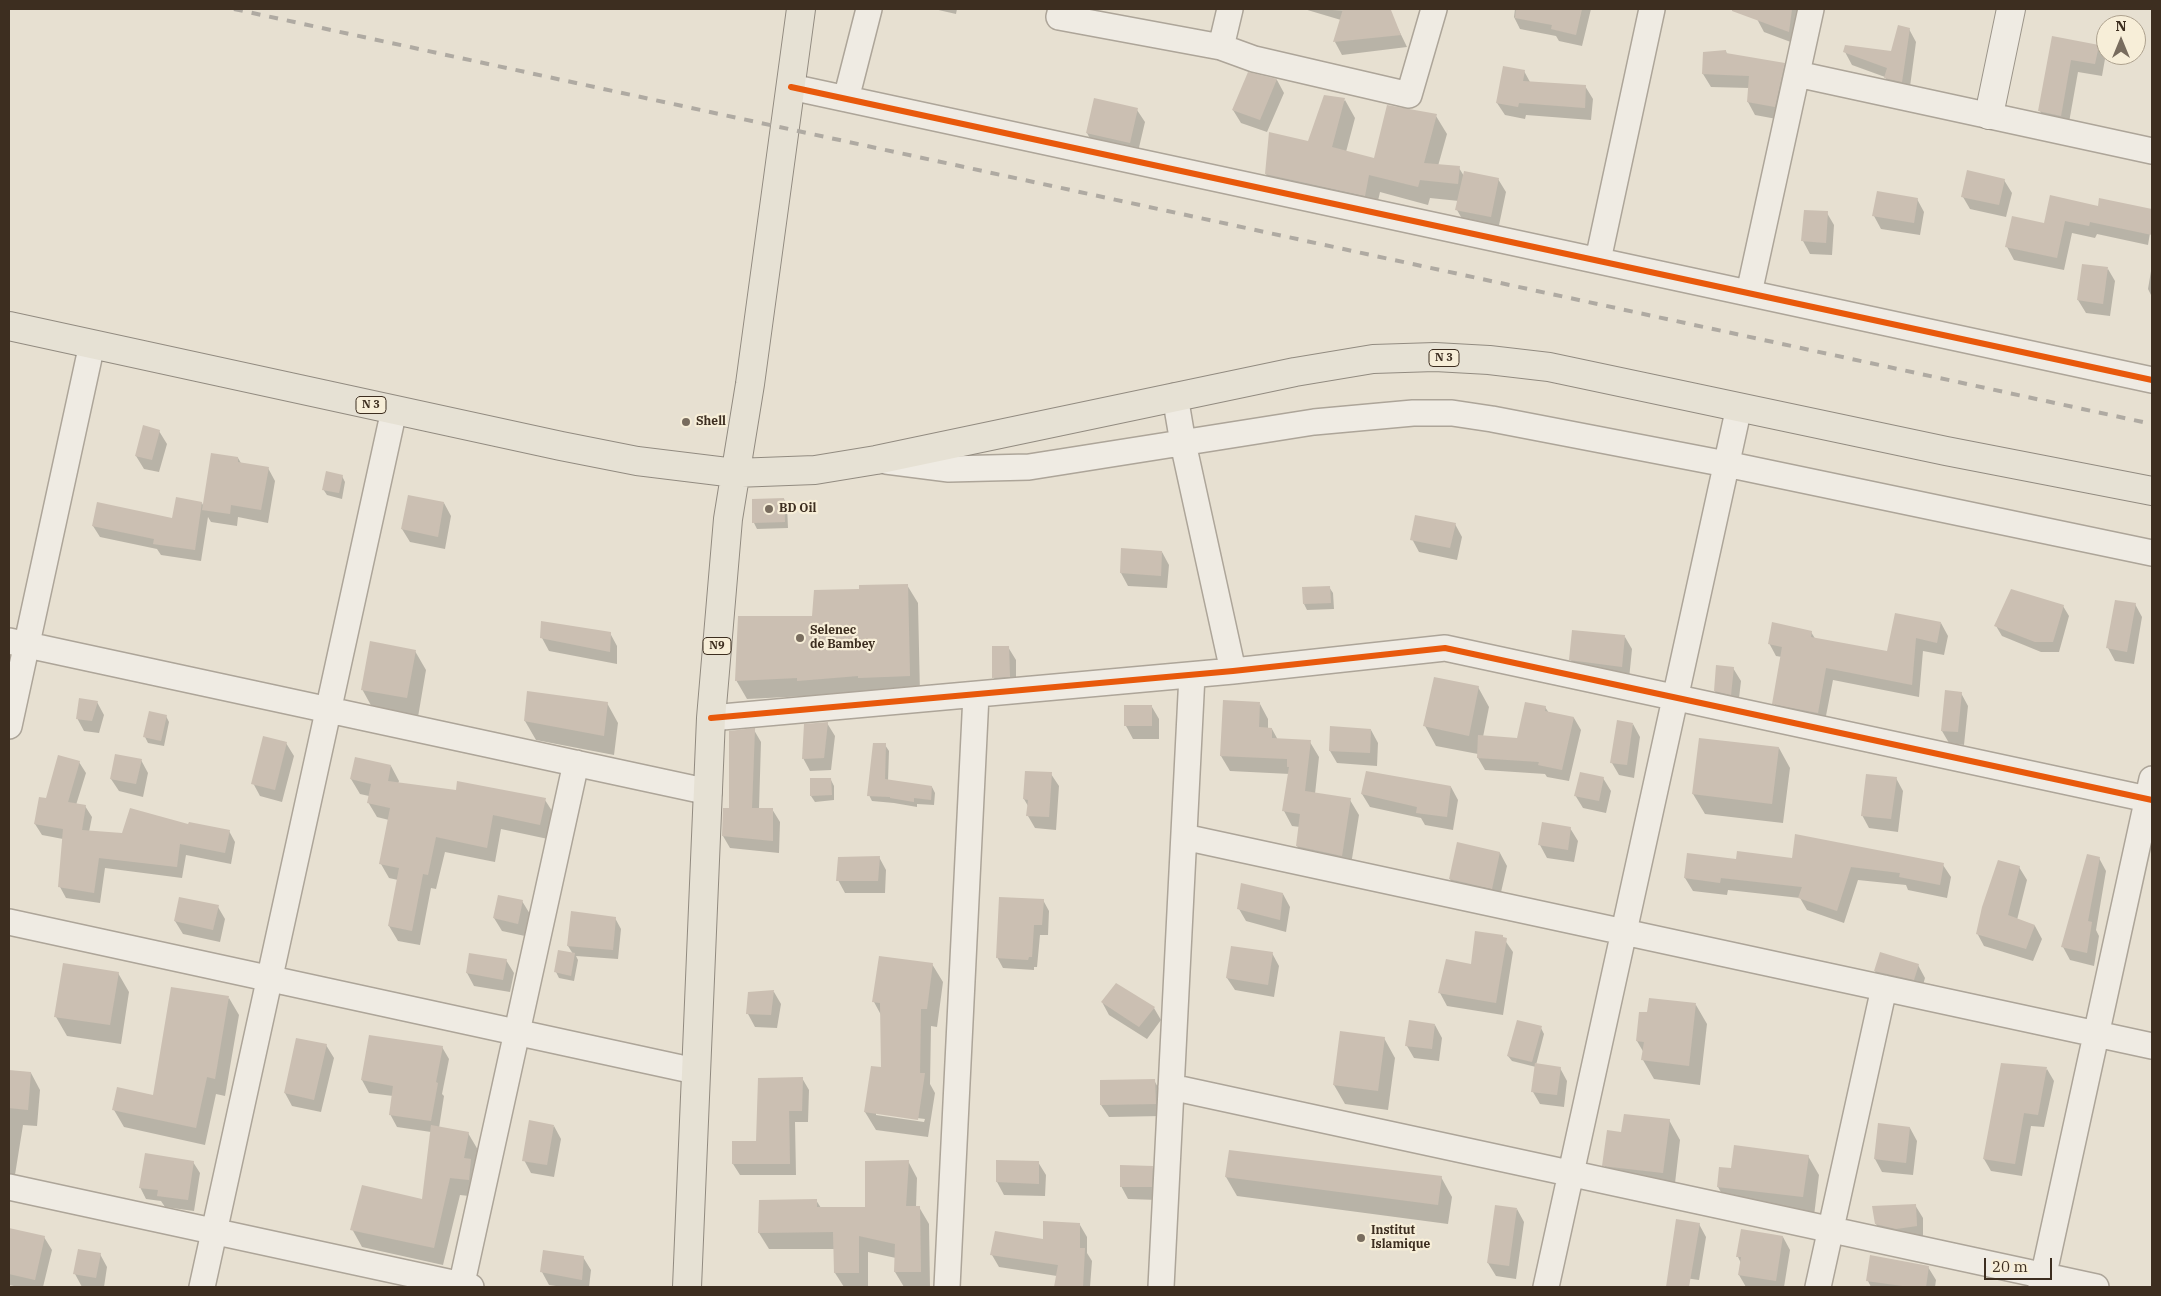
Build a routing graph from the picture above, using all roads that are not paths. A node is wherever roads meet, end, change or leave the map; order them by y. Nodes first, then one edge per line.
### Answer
1 (801, 9) edge
2 (869, 9) edge
3 (1061, 9) edge
4 (1230, 9) edge
5 (1434, 9) edge
6 (1652, 9) edge
7 (1811, 9) edge
8 (2011, 9) edge
9 (1221, 47) junction
10 (1797, 74) junction
11 (791, 87) junction
12 (846, 99) junction
13 (1989, 115) junction
14 (2152, 150) edge
15 (1598, 260) junction
16 (1749, 293) junction
17 (9, 326) edge
18 (92, 344) junction
19 (2152, 380) edge
20 (1175, 396) junction
21 (1739, 407) junction
22 (394, 410) junction
23 (1183, 443) junction
24 (876, 460) junction
25 (1726, 464) junction
26 (735, 473) junction
27 (2152, 491) edge
28 (2152, 553) edge
29 (18, 643) edge
30 (1233, 672) junction
31 (1192, 675) junction
32 (976, 694) junction
33 (1675, 698) junction
34 (329, 710) junction
35 (710, 718) junction
36 (9, 726) edge
37 (576, 763) junction
38 (709, 792) junction
39 (2151, 793) edge
40 (1184, 837) junction
41 (9, 922) edge
42 (1624, 932) junction
43 (270, 979) junction
44 (1884, 988) junction
45 (517, 1032) junction
46 (2096, 1034) junction
47 (2152, 1046) edge
48 (695, 1071) junction
49 (1171, 1087) junction
50 (1571, 1174) junction
51 (9, 1187) edge
52 (1831, 1230) junction
53 (214, 1232) junction
54 (2042, 1282) edge
55 (202, 1287) edge
56 (465, 1287) edge
57 (687, 1287) edge
58 (947, 1287) edge
59 (1161, 1287) edge
60 (1546, 1287) edge
61 (1818, 1287) edge
62 (2096, 1287) edge

1 - 11 main road, N9
2 - 12 street
3 - 9 street
4 - 9 street
5 - 9 street
6 - 15 street
7 - 10 street
8 - 13 street
10 - 13 street
10 - 16 street
11 - 12 street
11 - 26 main road, N9
12 - 15 street
13 - 14 street
15 - 16 street
16 - 19 street
17 - 18 main road, N 3
18 - 22 main road, N 3
18 - 29 street
20 - 21 main road, N 3
20 - 23 street
20 - 24 main road, N 3
21 - 25 street
21 - 27 main road, N 3
22 - 26 main road, N 3
22 - 34 street
23 - 24 street
23 - 25 street
23 - 30 street
24 - 26 main road, N 3
25 - 28 street
25 - 33 street
26 - 35 main road, N9
29 - 34 street
29 - 36 street
30 - 31 street
30 - 33 street
31 - 32 street
31 - 40 street
32 - 35 street
32 - 58 street
33 - 39 street
33 - 42 street
34 - 37 street
34 - 43 street
35 - 38 main road, N9
37 - 38 street
37 - 45 street
38 - 48 main road, N9
39 - 46 street
40 - 42 street
40 - 49 street
41 - 43 street
42 - 44 street
42 - 50 street
43 - 45 street
43 - 53 street
44 - 46 street
44 - 52 street
45 - 48 street
45 - 56 street
46 - 47 street
46 - 54 street
48 - 57 main road, N9
49 - 50 street
49 - 59 street
50 - 52 street
50 - 60 street
51 - 53 street
52 - 54 street
52 - 61 street
53 - 55 street
53 - 56 street
54 - 62 street

